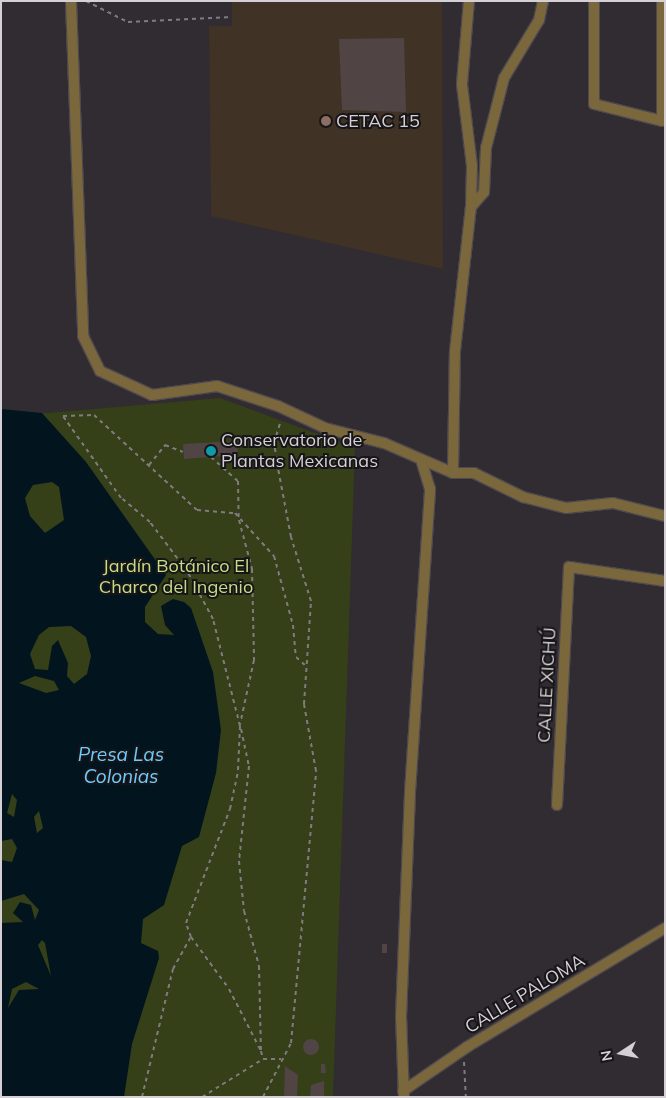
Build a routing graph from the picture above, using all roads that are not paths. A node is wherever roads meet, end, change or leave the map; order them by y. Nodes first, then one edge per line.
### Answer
1 (71, 1) edge
2 (469, 1) edge
3 (543, 1) edge
4 (594, 1) edge
5 (662, 1) edge
6 (471, 207) junction
7 (421, 459) junction
8 (453, 473) junction
9 (665, 516) edge
10 (665, 581) edge
11 (557, 805) dead end
12 (665, 928) edge
13 (404, 1094) edge

1 - 7 street
2 - 6 street
3 - 6 street
4 - 5 street
6 - 8 street
7 - 8 street
7 - 13 street
8 - 9 street
10 - 11 street, CALLE XICHÚ
12 - 13 street, CALLE PALOMA

